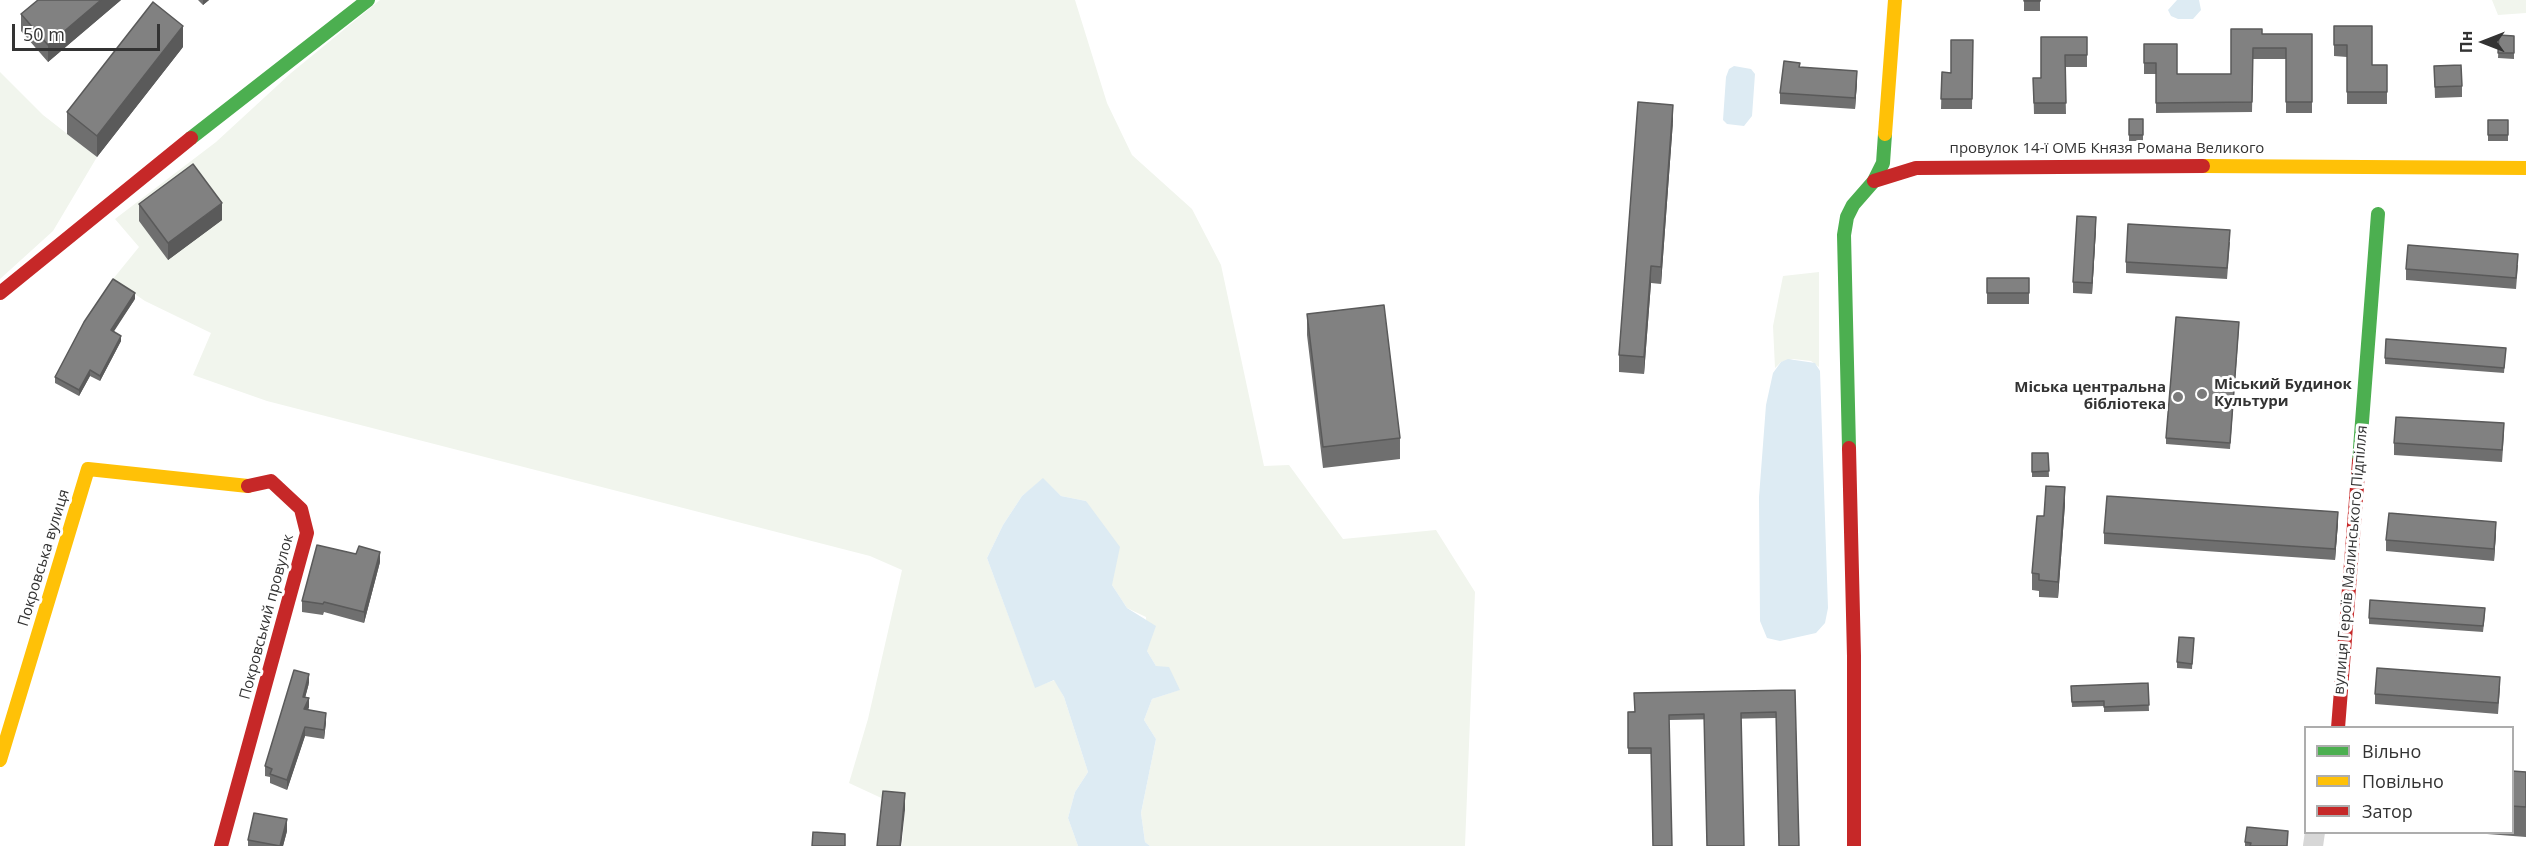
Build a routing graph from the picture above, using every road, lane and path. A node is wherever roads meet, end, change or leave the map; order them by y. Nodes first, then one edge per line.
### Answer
1 (368, 0) edge
2 (1895, 0) edge
3 (2526, 168) edge
4 (1874, 182) junction
5 (2378, 214) dead end
6 (0, 293) edge
7 (196, 483) joint
8 (2338, 726) edge
9 (0, 760) edge
10 (221, 846) edge
11 (1854, 846) edge

1 - 6 street
2 - 4 street
3 - 4 street, провулок 14-ї ОМБ Князя Романа Великого
4 - 11 street
5 - 8 street, вулиця Героїв Малинського Підпілля
7 - 9 street, Покровська вулиця
7 - 10 street, Покровський провулок

